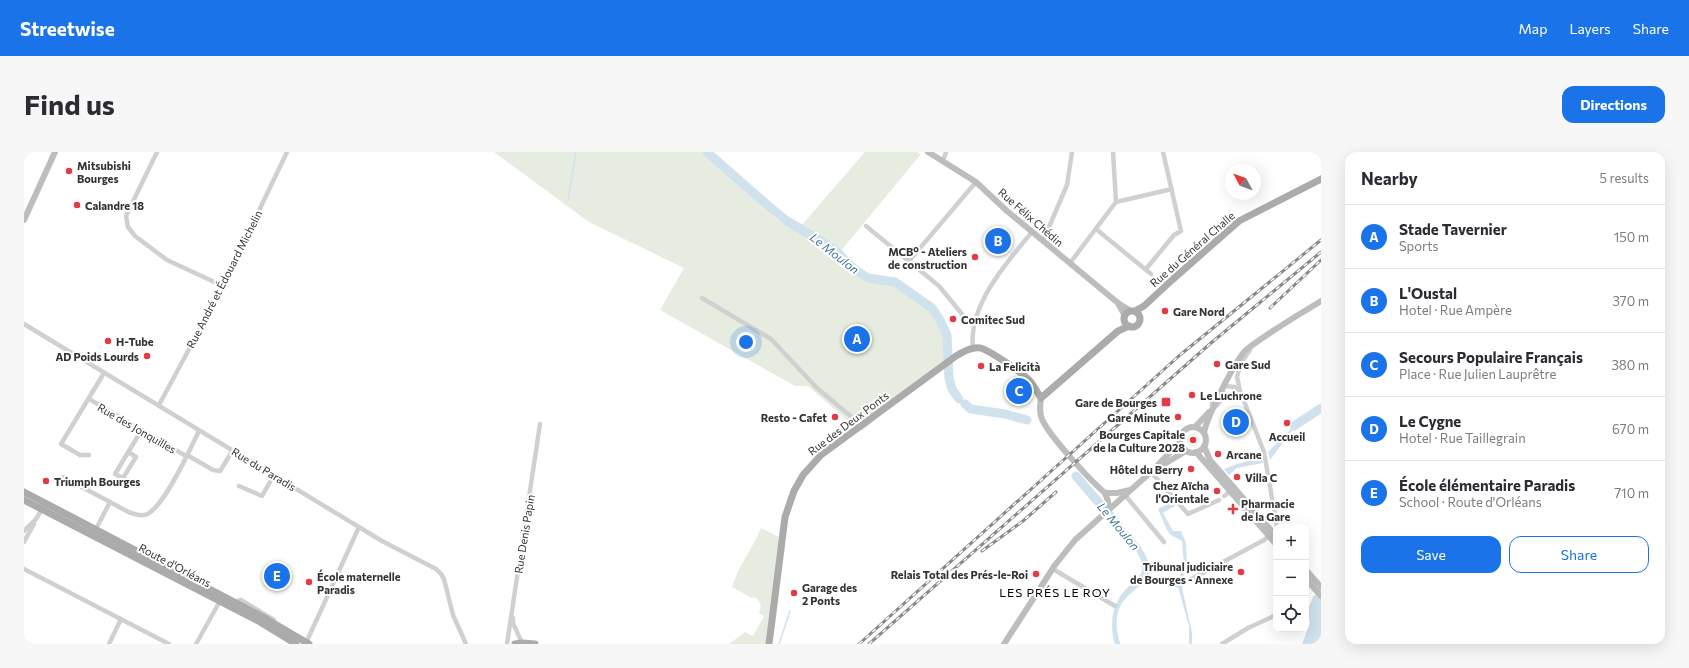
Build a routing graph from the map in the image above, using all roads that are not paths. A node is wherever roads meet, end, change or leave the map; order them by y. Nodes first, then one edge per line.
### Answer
1 (55, 152) edge
2 (157, 152) edge
3 (287, 152) edge
4 (928, 152) edge
5 (946, 152) edge
6 (1072, 152) edge
7 (1113, 152) edge
8 (1163, 152) edge
9 (943, 161) junction
10 (1321, 179) edge
11 (976, 182) junction
12 (1172, 189) junction
13 (1116, 202) junction
14 (24, 220) edge
15 (866, 226) dead end
16 (1096, 229) junction
17 (1032, 232) junction
18 (1043, 241) junction
19 (909, 261) junction
20 (1070, 263) junction
21 (1146, 269) junction
22 (1152, 274) dead end
23 (223, 286) junction
24 (702, 298) dead end
25 (1321, 301) edge
26 (1130, 317) junction
27 (24, 324) edge
28 (975, 324) junction
29 (1256, 343) junction
30 (973, 348) junction
31 (104, 373) junction
32 (1224, 387) junction
33 (1240, 391) junction
34 (1041, 398) junction
35 (88, 399) junction
36 (159, 405) junction
37 (1212, 409) junction
38 (540, 424) dead end
39 (861, 425) junction
40 (1195, 427) junction
41 (141, 431) junction
42 (199, 431) junction
43 (1204, 433) junction
44 (1180, 442) junction
45 (1204, 446) junction
46 (233, 450) junction
47 (128, 452) junction
48 (1184, 452) junction
49 (1196, 452) junction
50 (88, 455) dead end
51 (186, 455) junction
52 (1161, 464) junction
53 (1152, 471) junction
54 (274, 475) junction
55 (63, 477) dead end
56 (239, 486) dead end
57 (1131, 490) junction
58 (24, 492) edge
59 (1230, 492) junction
60 (1106, 495) junction
61 (1224, 496) dead end
62 (1123, 497) junction
63 (24, 500) edge
64 (1220, 500) dead end
65 (110, 502) junction
66 (1109, 509) junction
67 (42, 510) junction
68 (68, 514) junction
69 (36, 519) junction
70 (1273, 524) edge
71 (359, 527) junction
72 (96, 530) junction
73 (24, 531) edge
74 (1273, 532) edge
75 (1273, 532) edge
76 (1273, 534) edge
77 (24, 542) edge
78 (1164, 542) dead end
79 (24, 569) edge
80 (1053, 569) junction
81 (1309, 574) edge
82 (1309, 580) edge
83 (1175, 585) dead end
84 (1319, 588) edge
85 (1321, 596) edge
86 (220, 601) junction
87 (1115, 606) dead end
88 (513, 608) junction
89 (1273, 617) edge
90 (121, 619) junction
91 (308, 642) edge
92 (518, 643) edge
93 (109, 644) edge
94 (169, 644) edge
95 (196, 644) edge
96 (296, 644) edge
97 (466, 644) edge
98 (507, 644) edge
99 (535, 644) edge
100 (769, 644) edge
101 (1004, 644) edge
102 (1222, 644) edge

1 - 14 main road
2 - 23 street
3 - 23 street, Rue André et Édouard Michelin
4 - 9 main road, Rue Félix Chédin
5 - 9 street
6 - 18 street
7 - 13 street
8 - 12 street
9 - 11 main road, Rue Félix Chédin
10 - 26 main road, Rue du Général Challe
11 - 17 main road, Rue Félix Chédin
11 - 19 street
12 - 13 street
12 - 21 street
13 - 16 street
15 - 19 street
16 - 20 street
16 - 21 street
17 - 18 main road, Rue Félix Chédin
17 - 28 street
18 - 20 main road, Rue Félix Chédin
19 - 28 street
20 - 26 main road, Rue Félix Chédin
21 - 22 street
23 - 36 street, Rue André et Édouard Michelin
24 - 39 street
25 - 29 main road
26 - 34 main road, Rue du Général Challe
27 - 31 street, Rue du Paradis
28 - 30 street
29 - 32 main road
29 - 33 street
30 - 34 main road
30 - 39 main road, Rue des Deux Ponts
31 - 35 street
31 - 36 street, Rue du Paradis
32 - 33 street
32 - 37 main road
33 - 70 street
34 - 60 main road
35 - 41 street, Rue des Jonquilles
35 - 50 street
36 - 42 street, Rue du Paradis
37 - 40 main road
37 - 43 main road
38 - 88 street, Rue Denis Papin
39 - 100 main road, Rue des Deux Ponts
40 - 43 main road
40 - 44 main road
41 - 47 street
41 - 51 street, Rue des Jonquilles
42 - 46 street, Rue du Paradis
42 - 51 street
43 - 45 main road
44 - 48 main road
44 - 52 main road
45 - 49 main road
45 - 74 main road
46 - 51 street, Rue des Jonquilles
46 - 54 street, Rue du Paradis
47 - 47 street
48 - 49 main road
48 - 52 main road
49 - 59 main road
51 - 65 street
52 - 53 main road
53 - 57 main road
53 - 64 street
54 - 56 street
54 - 71 street, Rue du Paradis
55 - 65 street
57 - 60 main road
57 - 62 main road
58 - 68 main road, Route d'Orléans
59 - 61 street
59 - 75 main road
60 - 62 main road
60 - 66 main road
62 - 66 main road
62 - 78 street
63 - 67 main road, Route d'Orléans
65 - 72 street
66 - 80 main road
67 - 68 street, Route d'Orléans
67 - 69 street
67 - 86 main road, Route d'Orléans
68 - 72 main road, Route d'Orléans
69 - 73 street
69 - 77 street
71 - 91 street
71 - 97 street, Rue du Paradis
72 - 91 main road, Route d'Orléans
76 - 83 street
79 - 90 street
80 - 87 street
80 - 101 main road
81 - 84 main road
82 - 84 main road
84 - 85 main road
86 - 95 street
86 - 96 main road, Route d'Orléans
88 - 92 street
88 - 98 street, Rue Denis Papin
89 - 102 street
90 - 93 street
90 - 94 street
92 - 99 main road

